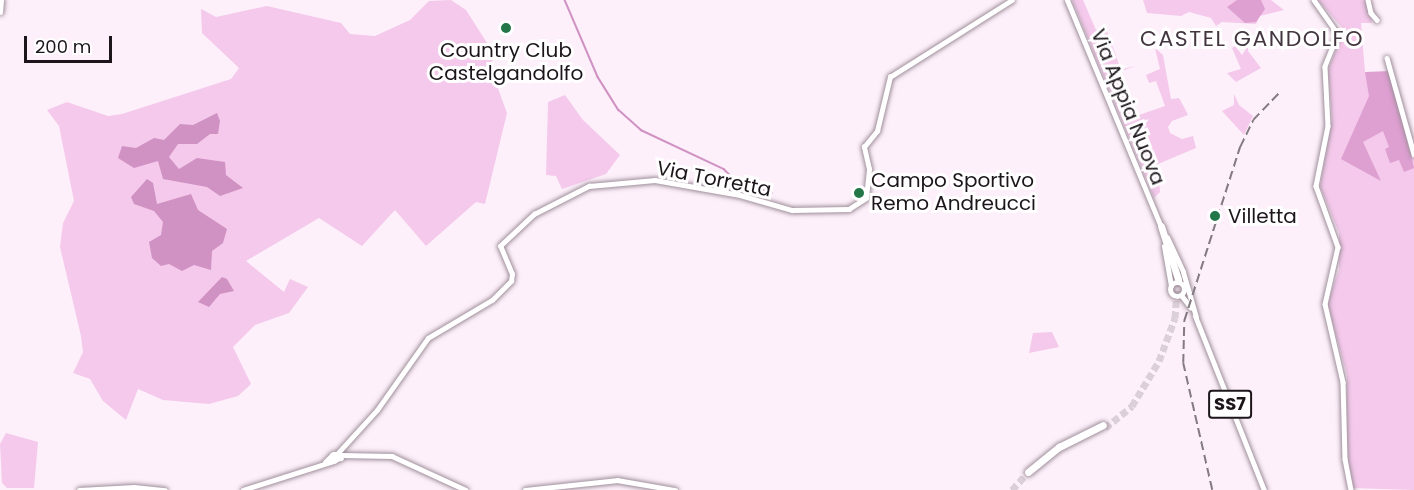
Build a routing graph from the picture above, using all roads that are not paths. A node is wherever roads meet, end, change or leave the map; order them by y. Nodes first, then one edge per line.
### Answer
1 (1, 0) edge
2 (1012, 0) edge
3 (1067, 0) edge
4 (1314, 0) edge
5 (1368, 0) edge
6 (0, 12) edge
7 (1377, 20) dead end
8 (1387, 58) dead end
9 (1414, 154) edge
10 (1161, 226) junction
11 (1179, 262) junction
12 (1178, 282) junction
13 (1189, 292) junction
14 (1181, 295) junction
15 (1196, 317) junction
16 (1104, 427) tunnel mouth
17 (338, 456) junction
18 (1029, 473) tunnel mouth
19 (79, 490) edge
20 (165, 490) edge
21 (243, 490) edge
22 (466, 490) edge
23 (525, 490) edge
24 (675, 490) edge
25 (1264, 490) edge
26 (1351, 490) edge

1 - 6 main road
2 - 17 street, Via Torretta
3 - 10 main road, Via Appia Nuova / SS7
4 - 26 street
5 - 7 street
8 - 9 street
10 - 11 main road, Via Appia Nuova / SS7
10 - 12 main road, Via Appia Nuova / SS7
10 - 12 highway
11 - 12 main road
11 - 13 main road, Via Appia Nuova / SS7
12 - 13 main road
12 - 14 main road
12 - 14 main road, Via Appia Nuova
13 - 15 main road, Via Appia Nuova / SS7
14 - 15 main road, Via Appia Nuova / SS7
15 - 25 main road, Via Appia Nuova / SS7
16 - 18 highway
17 - 21 street
17 - 22 street
19 - 20 street
23 - 24 street

